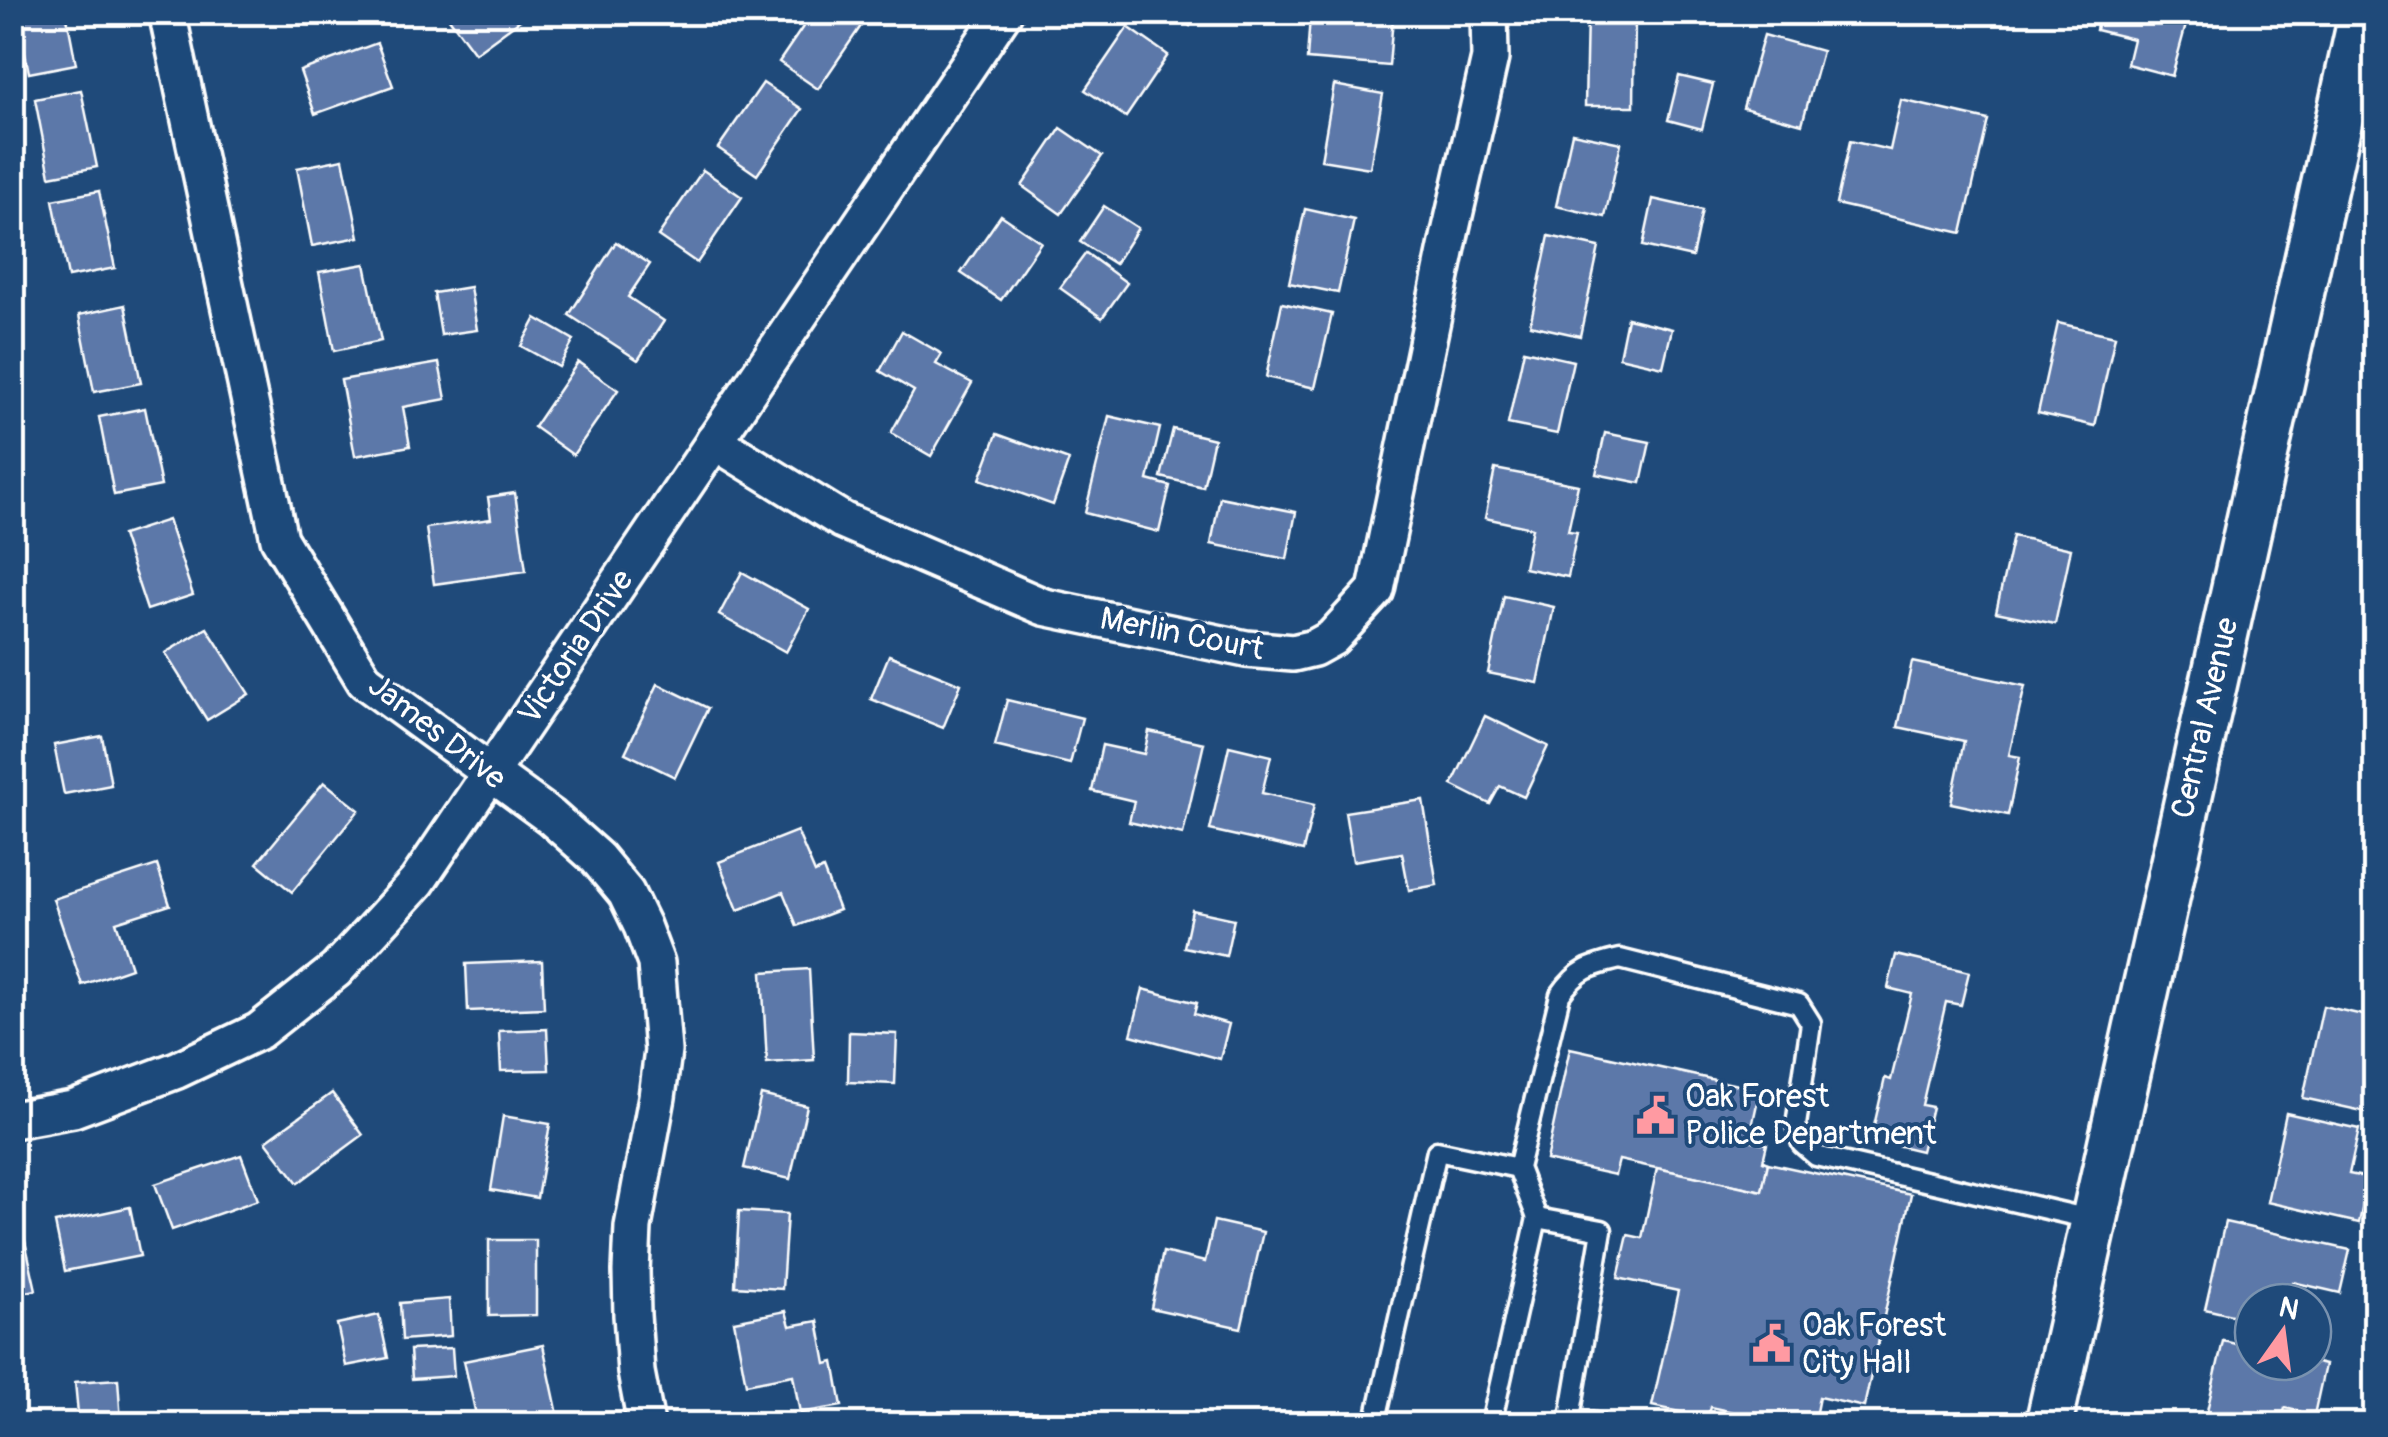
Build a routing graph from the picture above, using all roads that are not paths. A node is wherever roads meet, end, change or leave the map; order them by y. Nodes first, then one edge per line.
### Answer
1 (166, 12) edge
2 (1004, 12) edge
3 (1489, 12) edge
4 (2362, 12) edge
5 (2362, 76) edge
6 (714, 441) junction
7 (490, 774) junction
8 (12, 1120) edge
9 (1518, 1168) junction
10 (1537, 1218) junction
11 (2094, 1220) junction
12 (1569, 1421) edge
13 (646, 1424) edge
14 (1375, 1424) edge
15 (1492, 1424) edge
16 (1600, 1424) edge
17 (2048, 1424) edge

1 - 7 street, James Drive
2 - 6 street, Victoria Drive
3 - 6 street, Merlin Court
4 - 5 street, Central Avenue
5 - 11 street, Central Avenue
6 - 7 street, Victoria Drive
7 - 8 street, Victoria Drive
7 - 13 street, James Drive
9 - 10 lane
9 - 11 lane
9 - 14 lane
10 - 12 lane
10 - 15 lane
11 - 17 street, Central Avenue
12 - 16 lane

